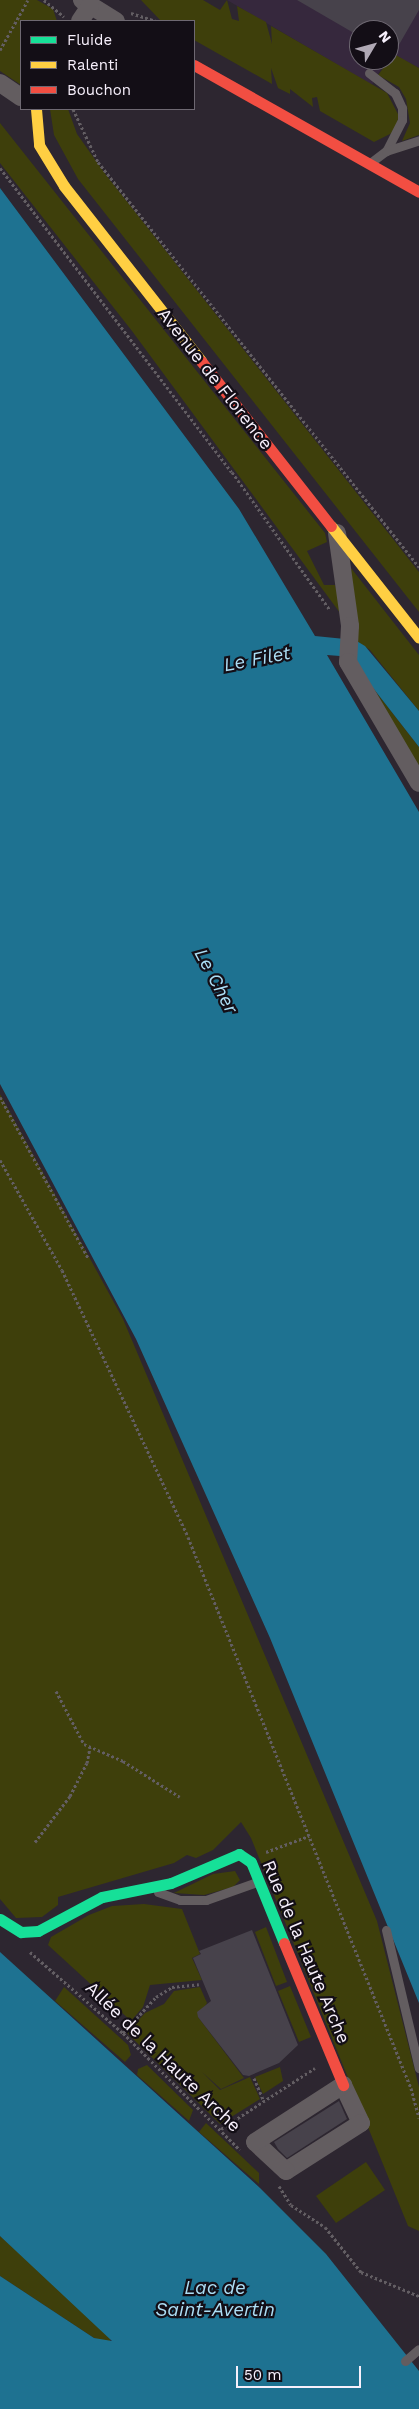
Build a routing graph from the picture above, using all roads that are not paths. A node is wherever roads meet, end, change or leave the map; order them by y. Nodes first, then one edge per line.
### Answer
1 (69, 0) edge
2 (79, 11) edge
3 (112, 20) edge
4 (195, 66) edge
5 (370, 73) dead end
6 (0, 84) edge
7 (20, 95) edge
8 (36, 110) edge
9 (419, 140) edge
10 (386, 152) junction
11 (368, 164) junction
12 (419, 192) edge
13 (337, 533) junction
14 (419, 638) edge
15 (419, 783) edge
16 (258, 1882) junction
17 (148, 1889) junction
18 (0, 1919) edge
19 (386, 1930) dead end
20 (419, 2068) edge
21 (343, 2085) junction
22 (419, 2349) edge
23 (405, 2360) dead end

1 - 2 street
2 - 3 street
4 - 11 street
5 - 10 lane
6 - 7 street
8 - 13 street, Avenue de Florence
9 - 10 lane
10 - 11 lane
11 - 12 street
13 - 14 street, Avenue de Florence
13 - 15 street
16 - 17 lane
16 - 17 street, Rue de la Haute Arche
16 - 21 street, Rue de la Haute Arche
17 - 18 street, Rue de la Haute Arche
19 - 20 lane
21 - 21 street
22 - 23 lane

